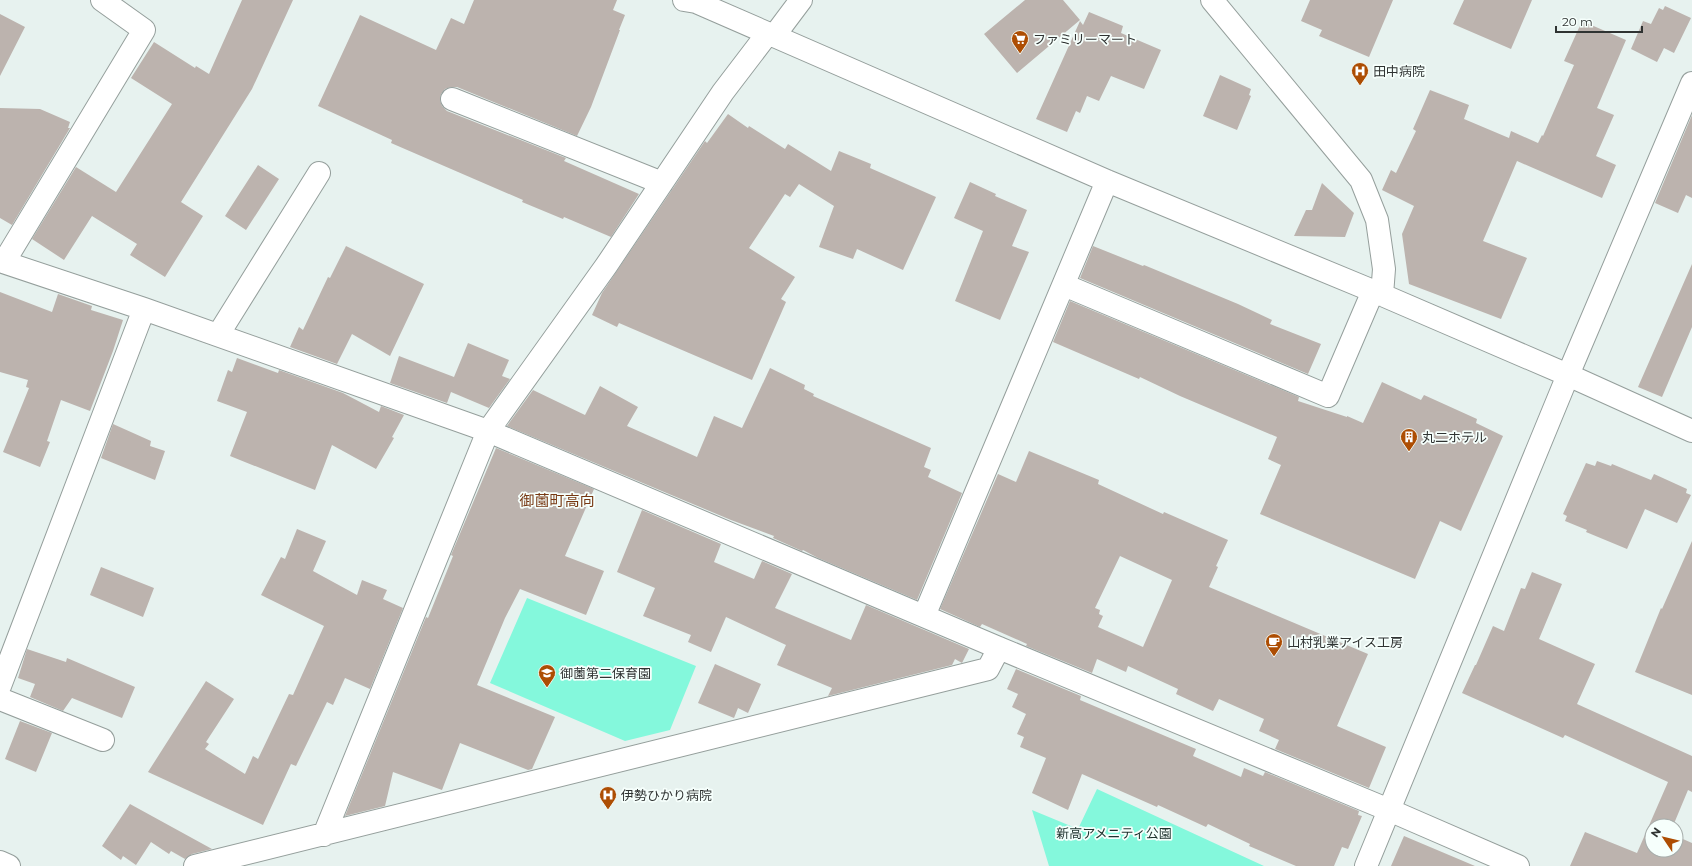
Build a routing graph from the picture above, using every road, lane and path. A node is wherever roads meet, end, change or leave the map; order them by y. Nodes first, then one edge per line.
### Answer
1 (102, 0) edge
2 (801, 0) edge
3 (1212, 0) edge
4 (692, 1) edge
5 (771, 34) junction
6 (1692, 83) edge
7 (452, 99) dead end
8 (319, 173) dead end
9 (1107, 181) junction
10 (662, 182) junction
11 (2, 262) edge
12 (1064, 285) junction
13 (1378, 293) junction
14 (144, 309) junction
15 (218, 335) junction
16 (1568, 376) junction
17 (488, 431) junction
18 (1692, 431) edge
19 (924, 616) junction
20 (999, 648) junction
21 (0, 686) edge
22 (0, 699) edge
23 (103, 740) dead end
24 (1389, 810) junction
25 (324, 835) junction
26 (0, 862) edge
27 (9, 866) edge
28 (195, 866) edge
29 (1366, 866) edge
30 (1518, 866) edge

1 - 11 street
2 - 5 street
3 - 13 street
4 - 5 street
5 - 9 street
5 - 10 street
6 - 16 street
7 - 10 street
8 - 15 street
9 - 12 street
9 - 13 street
10 - 17 street
11 - 14 street
12 - 13 street
12 - 19 street
13 - 16 street
14 - 15 street
14 - 21 street
15 - 17 street
16 - 18 street
16 - 24 street
17 - 19 street
17 - 25 street
19 - 20 street
20 - 24 street
20 - 25 street
22 - 23 street
24 - 29 street
24 - 30 street
25 - 28 street
26 - 27 street

